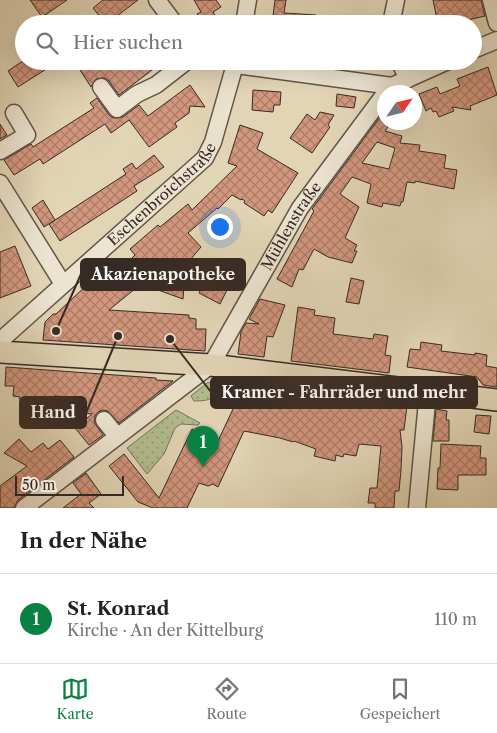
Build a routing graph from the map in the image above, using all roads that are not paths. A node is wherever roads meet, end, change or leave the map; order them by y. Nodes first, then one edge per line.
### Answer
1 (157, 0) edge
2 (248, 0) edge
3 (396, 0) edge
4 (491, 0) edge
5 (168, 15) edge
6 (246, 15) edge
7 (393, 15) edge
8 (497, 23) edge
9 (497, 40) edge
10 (482, 46) edge
11 (175, 70) edge
12 (231, 70) edge
13 (276, 70) edge
14 (404, 70) edge
15 (428, 70) edge
16 (408, 79) junction
17 (398, 85) edge
18 (101, 87) dead end
19 (377, 89) edge
20 (377, 106) edge
21 (14, 113) dead end
22 (0, 151) edge
23 (0, 183) edge
24 (63, 284) junction
25 (0, 341) edge
26 (0, 352) edge
27 (211, 365) junction
28 (428, 391) junction
29 (497, 400) edge
30 (104, 420) dead end
31 (117, 436) junction
32 (24, 508) edge
33 (417, 508) edge

1 - 5 street
2 - 6 street
3 - 7 street
4 - 8 street
9 - 10 street
11 - 18 street
12 - 24 street, Eschenbroichstraße
13 - 19 street
14 - 16 street
15 - 16 street, Mühlenstraße
16 - 17 street, Mühlenstraße
20 - 27 street, Mühlenstraße
21 - 22 street
23 - 24 street
24 - 25 street, Eschenbroichstraße
26 - 27 main road
27 - 28 main road
27 - 31 street
28 - 29 main road
28 - 33 street
30 - 31 street
31 - 32 street

